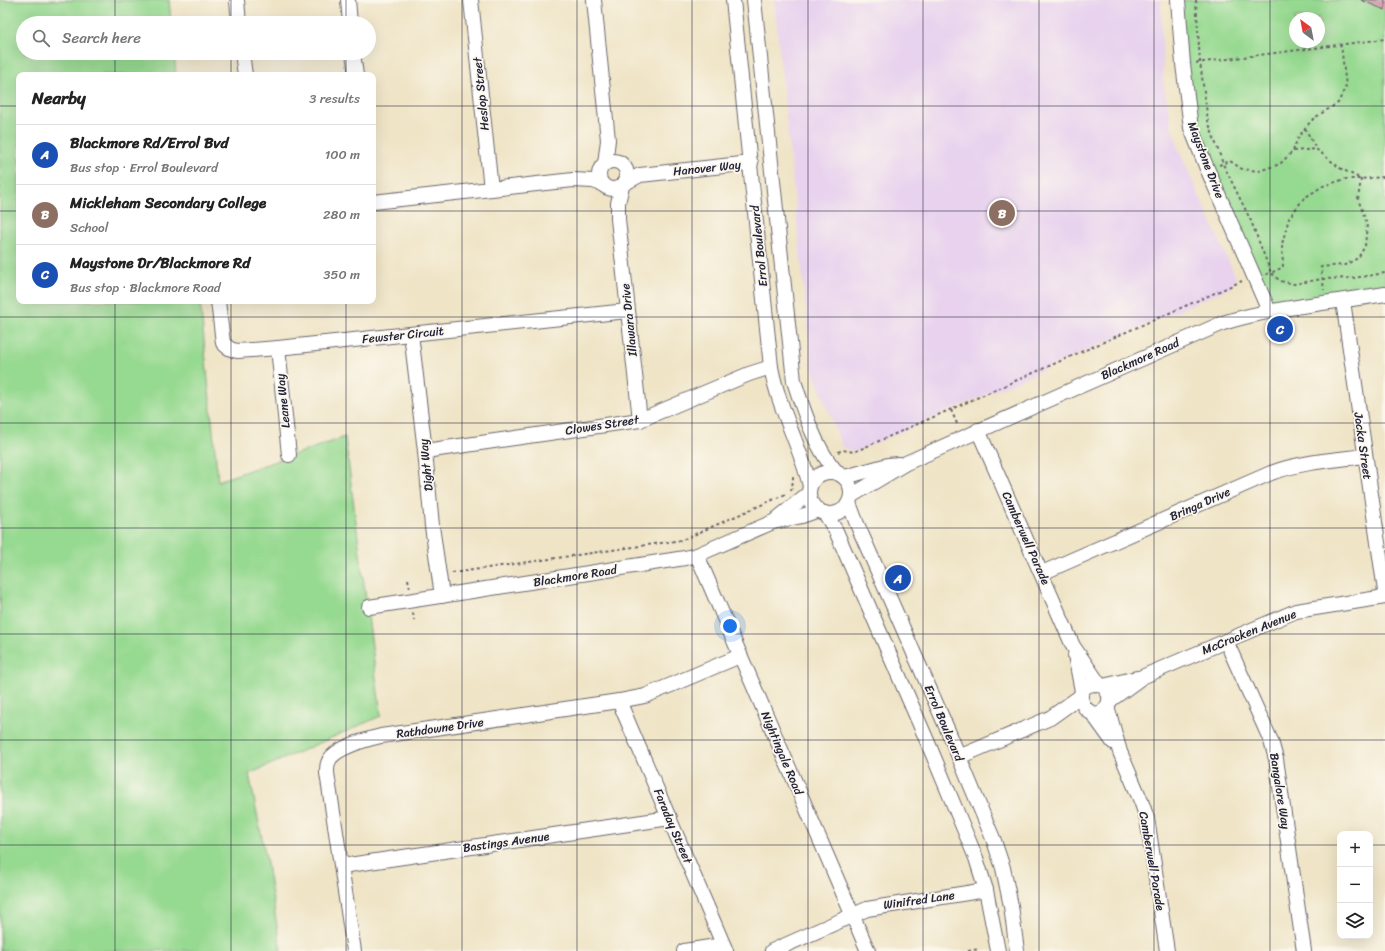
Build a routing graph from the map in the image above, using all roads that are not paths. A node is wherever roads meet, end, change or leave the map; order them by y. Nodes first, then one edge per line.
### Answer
1 (236, 0) edge
2 (348, 0) edge
3 (471, 0) edge
4 (594, 0) edge
5 (733, 0) edge
6 (754, 0) edge
7 (1178, 0) edge
8 (238, 16) edge
9 (349, 16) edge
10 (243, 60) edge
11 (354, 60) edge
12 (245, 72) edge
13 (356, 72) edge
14 (751, 163) junction
15 (612, 165) junction
16 (662, 172) junction
17 (574, 180) junction
18 (624, 185) junction
19 (604, 186) junction
20 (491, 188) junction
21 (376, 202) edge
22 (618, 219) junction
23 (1385, 294) edge
24 (1343, 301) junction
25 (218, 304) edge
26 (628, 311) junction
27 (1269, 312) junction
28 (411, 334) junction
29 (278, 348) junction
30 (772, 367) junction
31 (640, 420) junction
32 (978, 430) junction
33 (425, 451) junction
34 (289, 455) dead end
35 (1365, 456) junction
36 (906, 463) junction
37 (842, 475) junction
38 (810, 490) junction
39 (850, 500) junction
40 (822, 512) junction
41 (773, 522) junction
42 (697, 555) junction
43 (1042, 573) junction
44 (1385, 591) edge
45 (442, 596) junction
46 (1385, 597) edge
47 (370, 606) dead end
48 (1226, 641) junction
49 (1073, 646) junction
50 (740, 656) junction
51 (1142, 677) junction
52 (1101, 685) junction
53 (1081, 693) junction
54 (619, 701) junction
55 (1108, 703) junction
56 (1090, 712) junction
57 (1050, 718) junction
58 (1120, 752) junction
59 (959, 757) junction
60 (670, 818) junction
61 (342, 866) junction
62 (986, 890) junction
63 (852, 915) junction
64 (725, 948) edge
65 (354, 951) edge
66 (684, 951) edge
67 (772, 951) edge
68 (868, 951) edge
69 (998, 951) edge
70 (1017, 951) edge
71 (1167, 951) edge
72 (1304, 951) edge

1 - 8 street
2 - 9 street
3 - 20 street, Heslop Street
4 - 15 street
5 - 14 street, Errol Boulevard
6 - 37 street, Errol Boulevard
7 - 27 street, Maystone Drive
10 - 12 street
11 - 13 street
14 - 16 street, Hanover Way
14 - 30 street, Errol Boulevard
15 - 16 street, Hanover Way
15 - 17 street
15 - 18 street
15 - 19 street
16 - 18 street, Hanover Way
17 - 19 street
17 - 20 street
18 - 19 street
18 - 22 street, Illawara Drive
19 - 22 street, Illawara Drive
20 - 21 street
22 - 26 street, Illawara Drive
23 - 24 street, Blackmore Road
24 - 27 street, Blackmore Road
24 - 35 street, Jacka Street
25 - 29 street, Fewster Circuit
26 - 28 street, Fewster Circuit
26 - 31 street, Illawara Drive
27 - 32 street, Blackmore Road
28 - 29 street, Fewster Circuit
28 - 33 street, Dight Way
29 - 34 street, Leane Way
30 - 31 street, Clowes Street
30 - 38 street, Errol Boulevard
31 - 33 street, Clowes Street
32 - 36 street, Blackmore Road
32 - 43 street, Camberwell Parade
33 - 45 street, Dight Way
35 - 43 street, Bringa Drive
35 - 44 street, Jacka Street
36 - 37 street, Blackmore Road
36 - 39 street, Blackmore Road
37 - 38 street
37 - 39 street
38 - 40 street
38 - 41 street, Blackmore Road
39 - 40 street
39 - 59 street, Errol Boulevard
40 - 41 street, Blackmore Road
40 - 62 street, Errol Boulevard
41 - 42 street, Blackmore Road
42 - 45 street, Blackmore Road
42 - 50 street, Nightingale Road
43 - 49 street, Camberwell Parade
45 - 47 street, Blackmore Road
46 - 48 street, McCracken Avenue
48 - 51 street, McCracken Avenue
48 - 72 street, Bangalore Way
49 - 52 street, Camberwell Parade
49 - 53 street, Camberwell Parade
50 - 54 street, Rathdowne Drive
50 - 63 street, Nightingale Road
51 - 52 street, McCracken Avenue
51 - 55 street, McCracken Avenue
52 - 53 street
52 - 55 street
53 - 56 street
53 - 57 street
54 - 60 street, Faraday Street
54 - 61 street, Rathdowne Drive
55 - 56 street
55 - 58 street, Camberwell Parade
56 - 57 street
56 - 58 street, Camberwell Parade
57 - 59 street
58 - 71 street, Camberwell Parade
59 - 70 street, Errol Boulevard
60 - 61 street, Bastings Avenue
60 - 64 street, Faraday Street
61 - 65 street, Rathdowne Drive
62 - 63 street, Winifred Lane
62 - 69 street, Errol Boulevard
63 - 67 street, Winifred Lane
63 - 68 street, Nightingale Road
64 - 66 street

